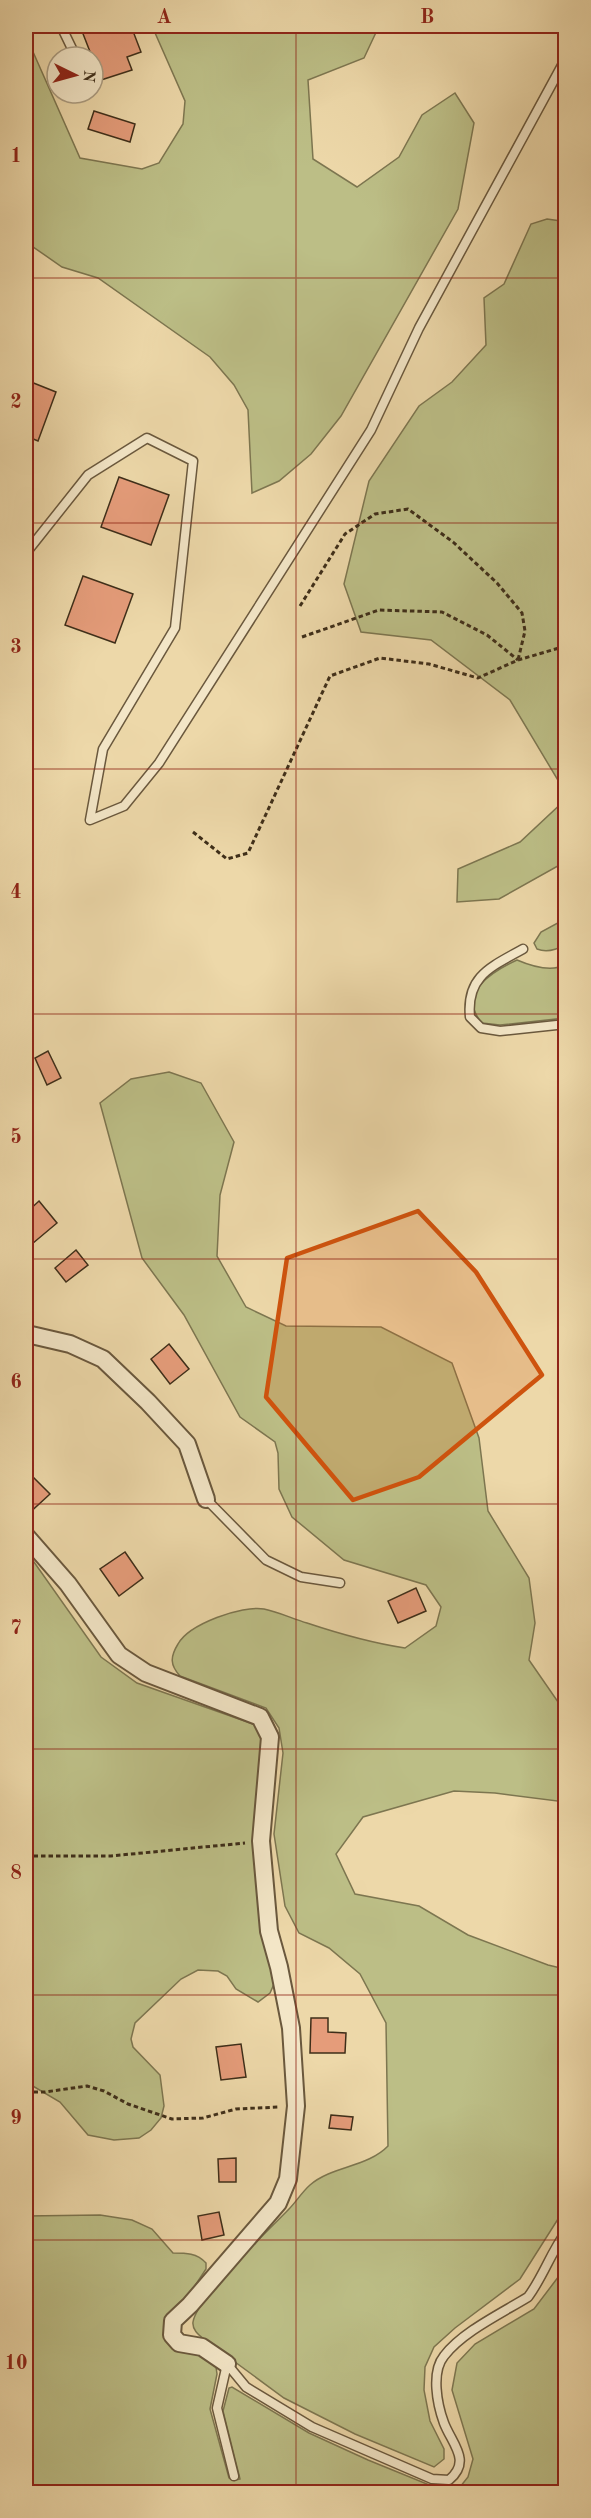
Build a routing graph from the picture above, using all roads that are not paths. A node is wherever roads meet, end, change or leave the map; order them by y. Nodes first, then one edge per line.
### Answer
1 (61, 26) edge
2 (70, 45) edge
3 (566, 58) edge
4 (26, 553) edge
5 (523, 949) dead end
6 (566, 1024) edge
7 (26, 1333) edge
8 (206, 1499) joint
9 (26, 1536) edge
10 (340, 1583) dead end
11 (566, 2232) edge
12 (227, 2364) junction
13 (234, 2476) dead end

1 - 2 lane
3 - 4 lane
5 - 6 lane
7 - 8 street
8 - 10 lane
9 - 12 street
11 - 12 lane
12 - 13 lane

